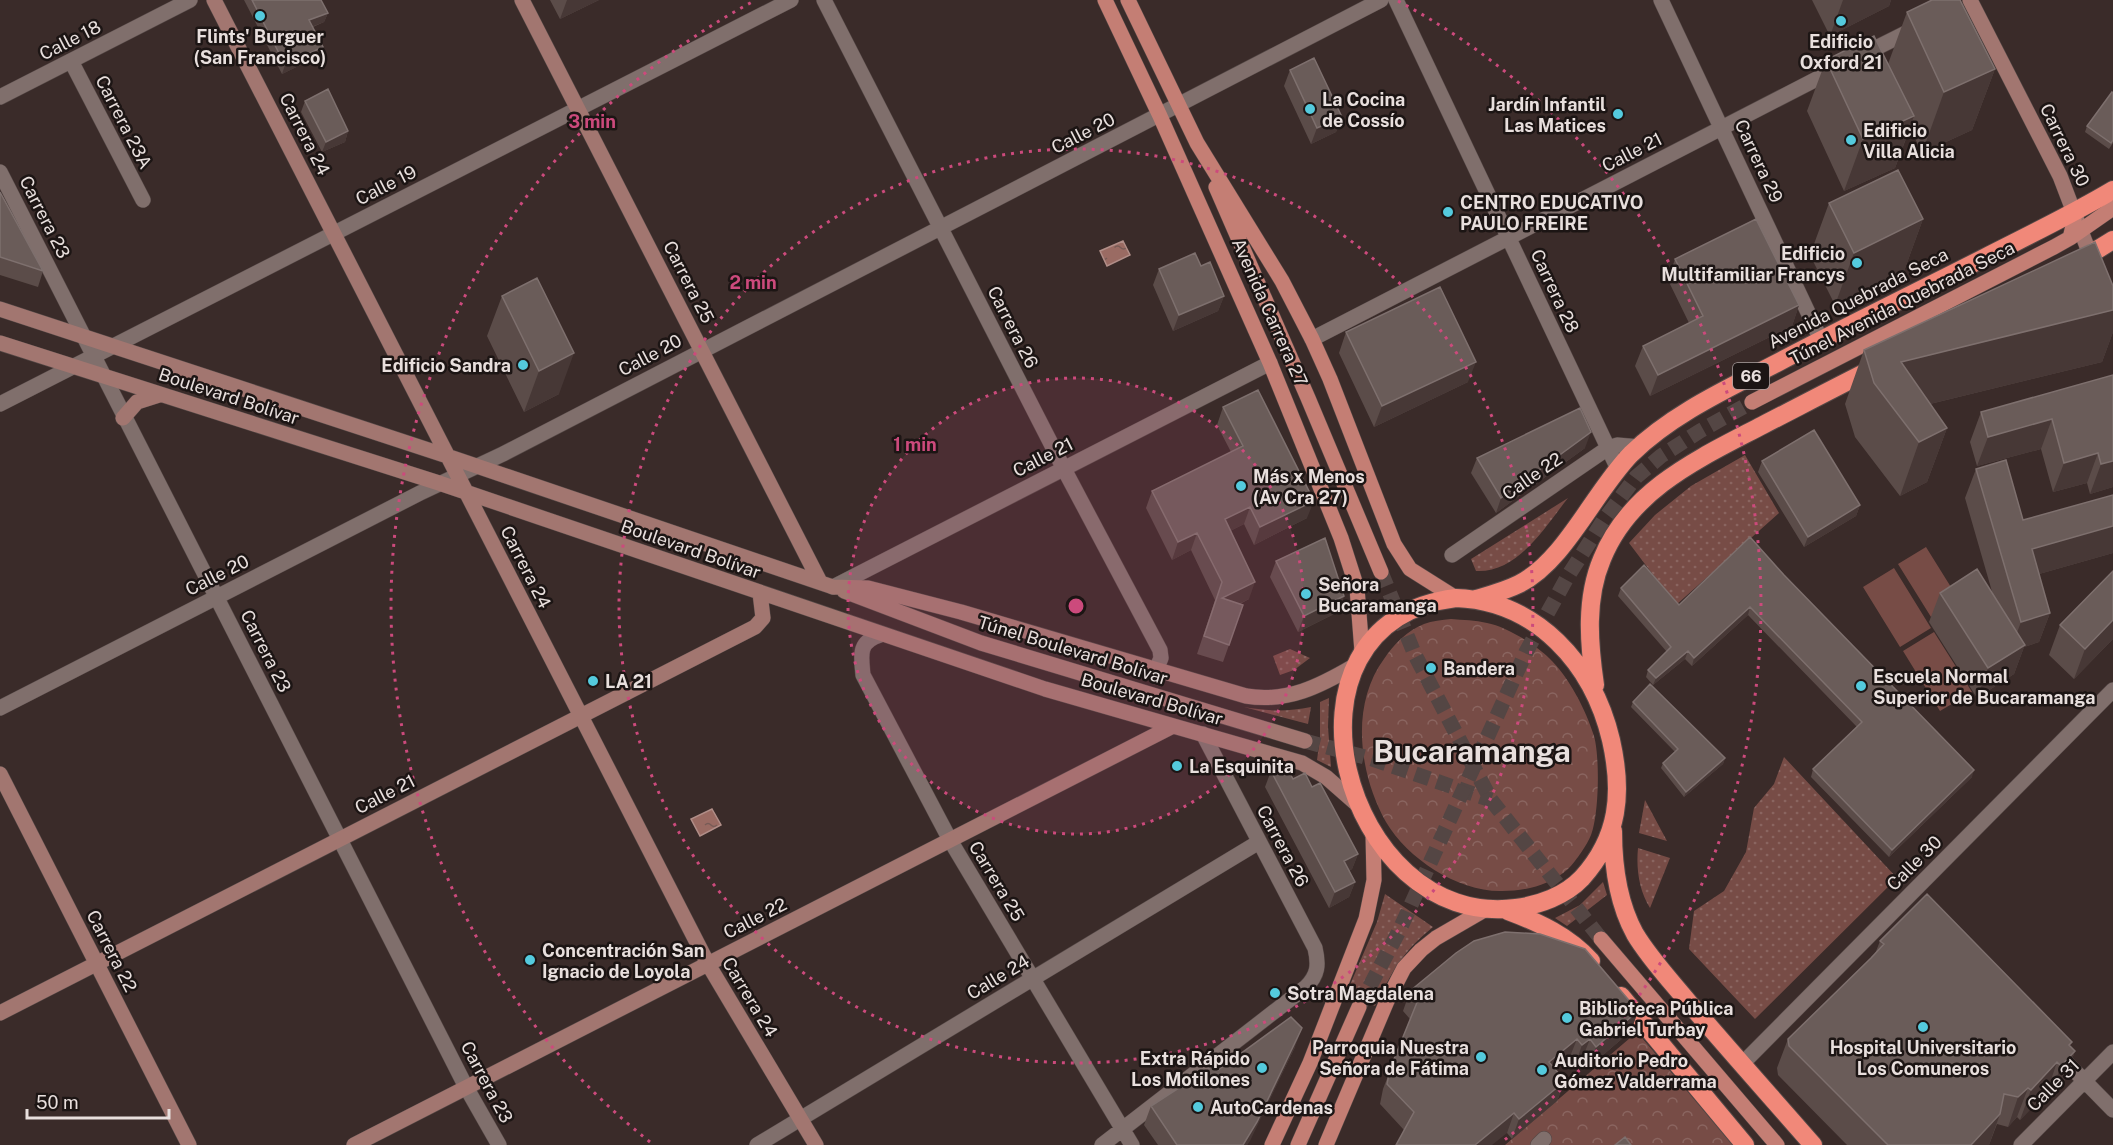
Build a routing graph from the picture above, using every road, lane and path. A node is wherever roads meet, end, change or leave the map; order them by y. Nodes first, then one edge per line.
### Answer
1 (190, 0) edge
2 (214, 0) edge
3 (522, 0) edge
4 (791, 0) edge
5 (824, 0) edge
6 (1104, 0) edge
7 (1128, 0) edge
8 (1382, 0) edge
9 (1396, 0) edge
10 (1661, 0) edge
11 (1966, 2) edge
12 (1928, 21) edge
13 (71, 61) junction
14 (0, 97) edge
15 (1179, 105) junction
16 (578, 109) junction
17 (1160, 116) junction
18 (1722, 128) junction
19 (1197, 143) junction
20 (0, 172) edge
21 (2113, 190) edge
22 (143, 200) dead end
23 (2113, 208) edge
24 (2074, 212) junction
25 (940, 227) junction
26 (334, 234) junction
27 (2075, 234) junction
28 (1508, 238) junction
29 (2113, 240) edge
30 (2090, 255) junction
31 (2068, 267) edge
32 (2099, 279) edge
33 (0, 309) edge
34 (83, 336) junction
35 (1312, 339) junction
36 (1821, 339) junction
37 (0, 343) edge
38 (114, 347) junction
39 (701, 350) junction
40 (94, 357) junction
41 (1894, 357) edge
42 (1270, 363) junction
43 (74, 367) junction
44 (104, 376) junction
45 (159, 395) junction
46 (1752, 402) tunnel mouth
47 (0, 404) edge
48 (123, 418) junction
49 (1640, 447) junction
50 (1608, 448) junction
51 (447, 456) junction
52 (476, 466) junction
53 (1064, 469) junction
54 (1618, 469) junction
55 (457, 475) junction
56 (439, 483) junction
57 (466, 493) junction
58 (1452, 555) dead end
59 (1381, 572) tunnel mouth
60 (827, 584) junction
61 (760, 593) junction
62 (217, 597) junction
63 (1456, 598) junction
64 (1476, 599) junction
65 (880, 635) junction
66 (1358, 659) junction
67 (1156, 670) junction
68 (1596, 695) junction
69 (2110, 699) edge
70 (0, 708) edge
71 (581, 716) junction
72 (1173, 726) junction
73 (1203, 734) junction
74 (1305, 741) tunnel mouth
75 (0, 774) edge
76 (1359, 806) junction
77 (1613, 829) junction
78 (1373, 834) junction
79 (340, 839) junction
80 (950, 840) junction
81 (1259, 842) junction
82 (1495, 910) junction
83 (1601, 939) tunnel mouth
84 (96, 963) junction
85 (708, 964) junction
86 (1033, 979) junction
87 (1359, 1007) tunnel mouth
88 (0, 1013) edge
89 (2044, 1040) edge
90 (2113, 1052) edge
91 (1742, 1064) junction
92 (2084, 1081) junction
93 (466, 1087) junction
94 (2113, 1110) edge
95 (801, 1119) junction
96 (1122, 1130) junction
97 (189, 1145) edge
98 (354, 1145) edge
99 (499, 1145) edge
100 (757, 1145) edge
101 (816, 1145) edge
102 (1102, 1145) edge
103 (1132, 1145) edge
104 (1272, 1145) edge
105 (1298, 1145) edge
106 (1326, 1145) edge
107 (1745, 1145) edge
108 (1777, 1145) edge
109 (1813, 1145) edge
110 (2021, 1145) edge

1 - 13 street, Calle 18
2 - 26 street, Carrera 24
3 - 16 street, Carrera 25
4 - 16 street, Calle 19
5 - 25 street, Carrera 26
6 - 17 main road, Avenida Carrera 27
7 - 15 main road, Avenida Carrera 27
8 - 15 street, Calle 20
9 - 28 street, Carrera 28
10 - 18 street, Carrera 29
11 - 24 street, Carrera 30
12 - 18 street, Calle 21
13 - 14 street, Calle 18
13 - 22 street, Carrera 23A
15 - 17 street, Calle 20
15 - 19 main road, Avenida Carrera 27
16 - 26 street, Calle 19
16 - 39 street, Carrera 25
17 - 25 street, Calle 20
17 - 42 main road, Avenida Carrera 27
18 - 28 street, Calle 21
18 - 36 street, Carrera 29
19 - 35 main road, Avenida Carrera 27
19 - 59 main road
20 - 34 street, Carrera 23
21 - 24 highway, Avenida Quebrada Seca / 66
23 - 27 main road, Túnel Avenida Quebrada Seca
24 - 27 main road
24 - 36 highway, Avenida Quebrada Seca / 66
25 - 39 street, Calle 20
25 - 53 street, Carrera 26
26 - 38 street, Calle 19
26 - 51 street, Carrera 24
27 - 30 street
27 - 46 main road, Túnel Avenida Quebrada Seca
28 - 35 street, Calle 21
28 - 50 street, Carrera 28
29 - 30 highway
30 - 31 highway
30 - 32 street
33 - 34 street, Boulevard Bolívar
34 - 38 street, Boulevard Bolívar
34 - 40 street, Carrera 23
35 - 63 main road, Avenida Carrera 27
36 - 49 highway, Avenida Quebrada Seca / 66
37 - 43 street, Boulevard Bolívar
38 - 40 street, Calle 19
38 - 51 street, Boulevard Bolívar
39 - 52 street, Calle 20
39 - 60 street, Carrera 25
40 - 43 street, Calle 19
40 - 44 street, Carrera 23
41 - 68 highway
42 - 53 street, Calle 21
42 - 66 main road, Avenida Carrera 27
43 - 44 street, Boulevard Bolívar
43 - 47 street, Calle 19
44 - 45 street, Boulevard Bolívar
44 - 48 street, Carrera 23
45 - 48 street
45 - 56 street, Boulevard Bolívar
48 - 62 street, Carrera 23
49 - 50 street
49 - 54 highway, Avenida Quebrada Seca / 66
50 - 54 street, Carrera 28
50 - 58 street, Calle 22
51 - 52 street, Boulevard Bolívar
51 - 55 street, Carrera 24
52 - 55 street, Calle 20
52 - 60 street, Boulevard Bolívar
53 - 60 street, Calle 21
53 - 67 street, Carrera 26
54 - 64 highway, Avenida Quebrada Seca / 66
55 - 56 street, Calle 20
55 - 57 street, Carrera 24
56 - 57 street, Boulevard Bolívar
56 - 62 street, Calle 20
57 - 61 street, Boulevard Bolívar
57 - 71 street, Carrera 24
60 - 67 street, Boulevard Bolívar
60 - 74 street, Túnel Boulevard Bolívar
61 - 65 street, Boulevard Bolívar
61 - 71 street, Calle 21
62 - 70 street, Calle 20
62 - 79 street, Carrera 23
63 - 64 highway
63 - 66 highway
64 - 68 highway
65 - 72 street, Boulevard Bolívar
65 - 80 street, Carrera 25
66 - 67 street, Boulevard Bolívar
66 - 76 highway
68 - 77 highway
69 - 91 street, Calle 30
71 - 79 street, Calle 21
71 - 85 street, Carrera 24
72 - 73 street, Boulevard Bolívar
72 - 80 street, Calle 22
73 - 76 street, Boulevard Bolívar
73 - 81 street, Carrera 26
75 - 84 street, Carrera 22
76 - 78 highway
77 - 82 highway
77 - 91 highway
78 - 82 highway
78 - 104 main road
79 - 84 street, Calle 21
79 - 93 street, Carrera 23
80 - 85 street, Calle 22
80 - 86 street, Carrera 25
81 - 86 street, Calle 24
81 - 96 street, Carrera 26
82 - 106 main road
82 - 107 highway
83 - 108 main road
84 - 88 street, Calle 21
84 - 97 street, Carrera 22
85 - 93 street, Calle 22
85 - 95 street, Carrera 24
86 - 95 street, Calle 24
86 - 96 street, Carrera 25
87 - 105 main road
89 - 92 street
90 - 92 street, Calle 31
91 - 109 highway
92 - 94 street
92 - 110 street, Calle 31
93 - 98 street, Calle 22
93 - 99 street, Carrera 23
95 - 100 street, Calle 24
95 - 101 street, Carrera 24
96 - 102 street
96 - 103 street, Carrera 25

